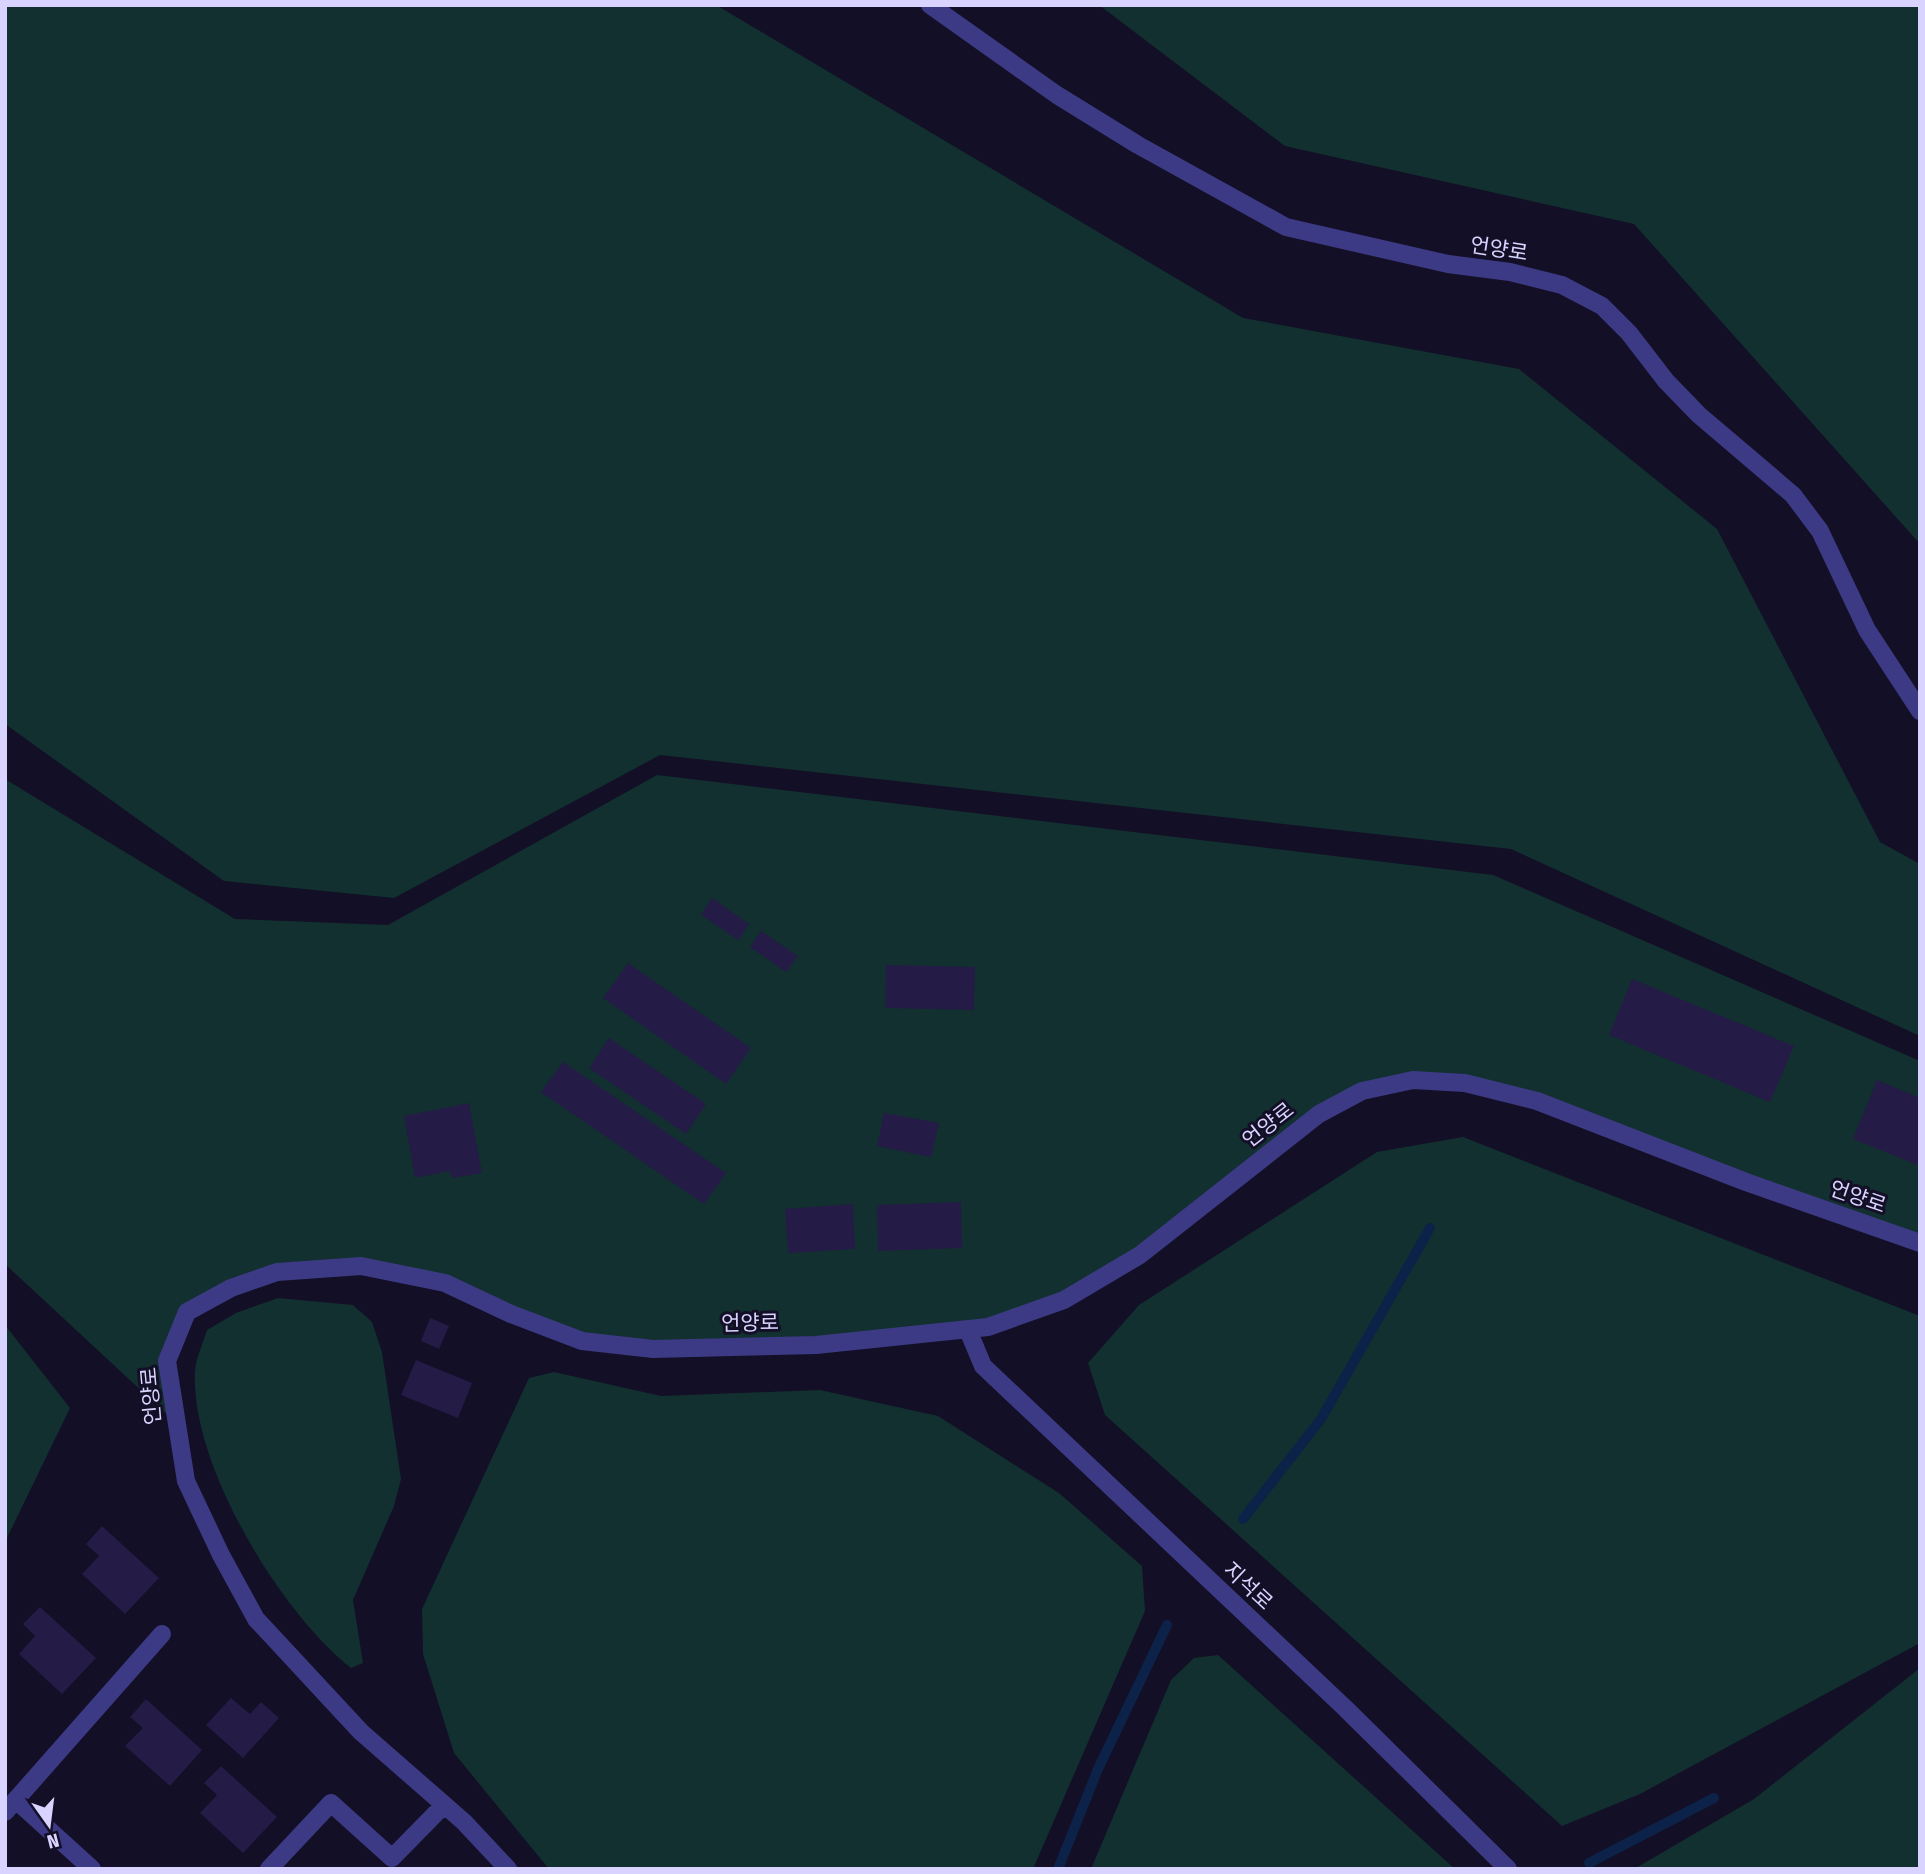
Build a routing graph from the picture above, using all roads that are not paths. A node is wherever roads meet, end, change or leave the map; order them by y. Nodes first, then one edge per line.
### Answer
1 (930, 5) edge
2 (1920, 711) edge
3 (1920, 1243) edge
4 (968, 1330) junction
5 (162, 1634) dead end
6 (444, 1805) junction
7 (11, 1806) edge
8 (92, 1869) edge
9 (269, 1869) edge
10 (508, 1869) edge
11 (1508, 1869) edge

1 - 2 street, 언양로
3 - 4 street, 언양로
4 - 6 street, 언양로
4 - 11 street, 지석로
5 - 7 street
6 - 9 street
6 - 10 street, 언양로
7 - 8 street

